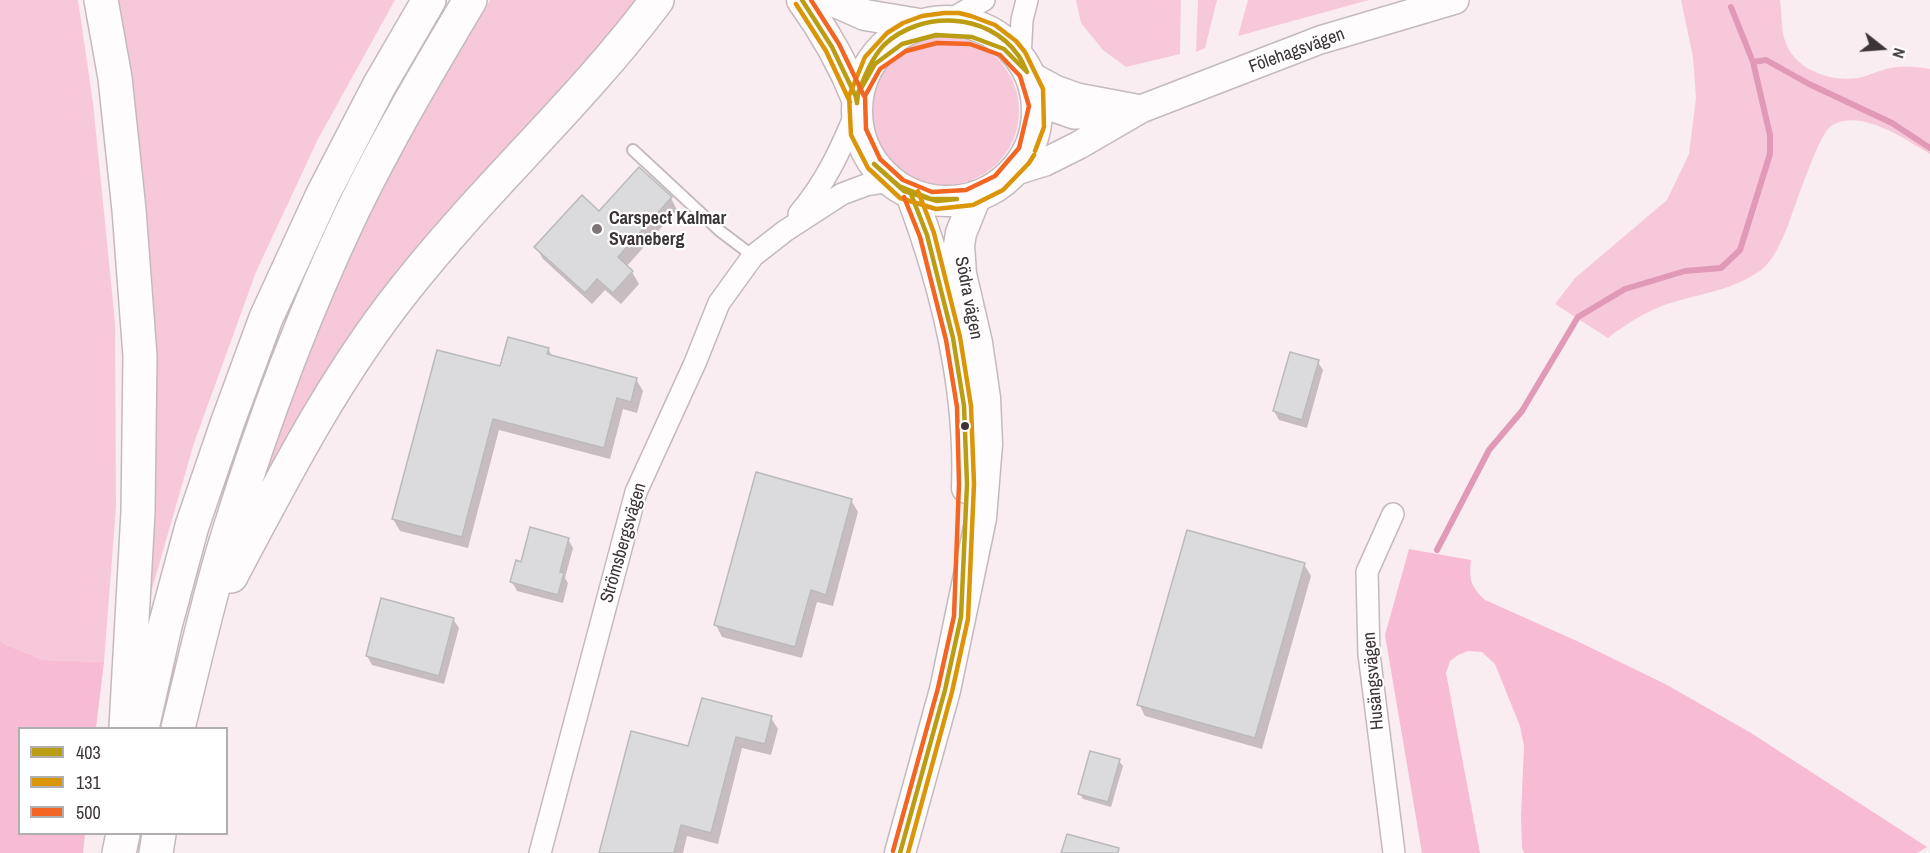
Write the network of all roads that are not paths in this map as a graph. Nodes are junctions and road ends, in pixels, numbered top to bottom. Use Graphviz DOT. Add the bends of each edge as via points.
graph roads {
  1 [pos="101,0"];
  2 [pos="429,0"];
  3 [pos="470,0"];
  4 [pos="657,0"];
  5 [pos="802,0"];
  6 [pos="831,0"];
  7 [pos="984,0"];
  8 [pos="1027,0"];
  9 [pos="1455,0"];
  10 [pos="951,20"];
  11 [pos="919,24"];
  12 [pos="1029,78"];
  13 [pos="857,106"];
  14 [pos="1141,109"];
  15 [pos="633,150"];
  16 [pos="1013,172"];
  17 [pos="900,187"];
  18 [pos="976,196"];
  19 [pos="785,231"];
  20 [pos="753,256"];
  21 [pos="1393,514"];
  22 [pos="961,617"];
  23 [pos="201,634"];
  24 [pos="126,727"];
  25 [pos="142,727"];
  26 [pos="178,727"];
  27 [pos="121,835"];
  28 [pos="159,835"];
  29 [pos="119,853"];
  30 [pos="156,853"];
  31 [pos="540,853"];
  32 [pos="900,853"];
  33 [pos="1394,853"];
  1 -- 24 [label="highway" via="115,78 140,356 138,512"];
  2 -- 25 [label="highway" via="323,194 266,318 192,526"];
  3 -- 23 [label="highway" via="409,103 353,210 300,332 256,447"];
  4 -- 23 [label="highway" via="602,68 403,290 357,355 281,480"];
  5 -- 13 [label="main road" via="845,68"];
  6 -- 11 [label="main road" via="865,15"];
  7 -- 10 [label="street"];
  8 -- 12 [label="street" via="1022,20"];
  9 -- 14 [label="street, Fölehagsvägen" via="1320,40"];
  10 -- 11 [label="main road"];
  10 -- 12 [label="main road" via="977,25 1001,38"];
  11 -- 13 [label="main road" via="899,34 874,57 863,77"];
  12 -- 14 [label="street, Fölehagsvägen" via="1074,115"];
  12 -- 16 [label="main road" via="1036,125 1033,138"];
  13 -- 17 [label="main road" via="859,133 866,151 876,167"];
  13 -- 19 [label="street, Strömsbergsvägen" via="828,176"];
  14 -- 16 [label="street, Fölehagsvägen" via="1045,162"];
  15 -- 20 [label="lane" via="720,231"];
  16 -- 18 [label="main road"];
  17 -- 18 [label="main road" via="932,200"];
  17 -- 19 [label="street, Strömsbergsvägen" via="866,185 842,194"];
  17 -- 22 [label="main road, Södra vägen" via="927,235 961,379 967,484"];
  18 -- 22 [label="main road, Södra vägen" via="961,233 959,258 979,354 987,444 981,518"];
  19 -- 20 [label="street, Strömsbergsvägen"];
  20 -- 31 [label="street, Strömsbergsvägen" via="719,303 636,492"];
  21 -- 33 [label="street, Husängsvägen" via="1367,572 1369,654"];
  22 -- 32 [label="main road, Södra vägen"];
  23 -- 26 [label="highway"];
  27 -- 29 [label="highway"];
  28 -- 30 [label="highway"];
}
